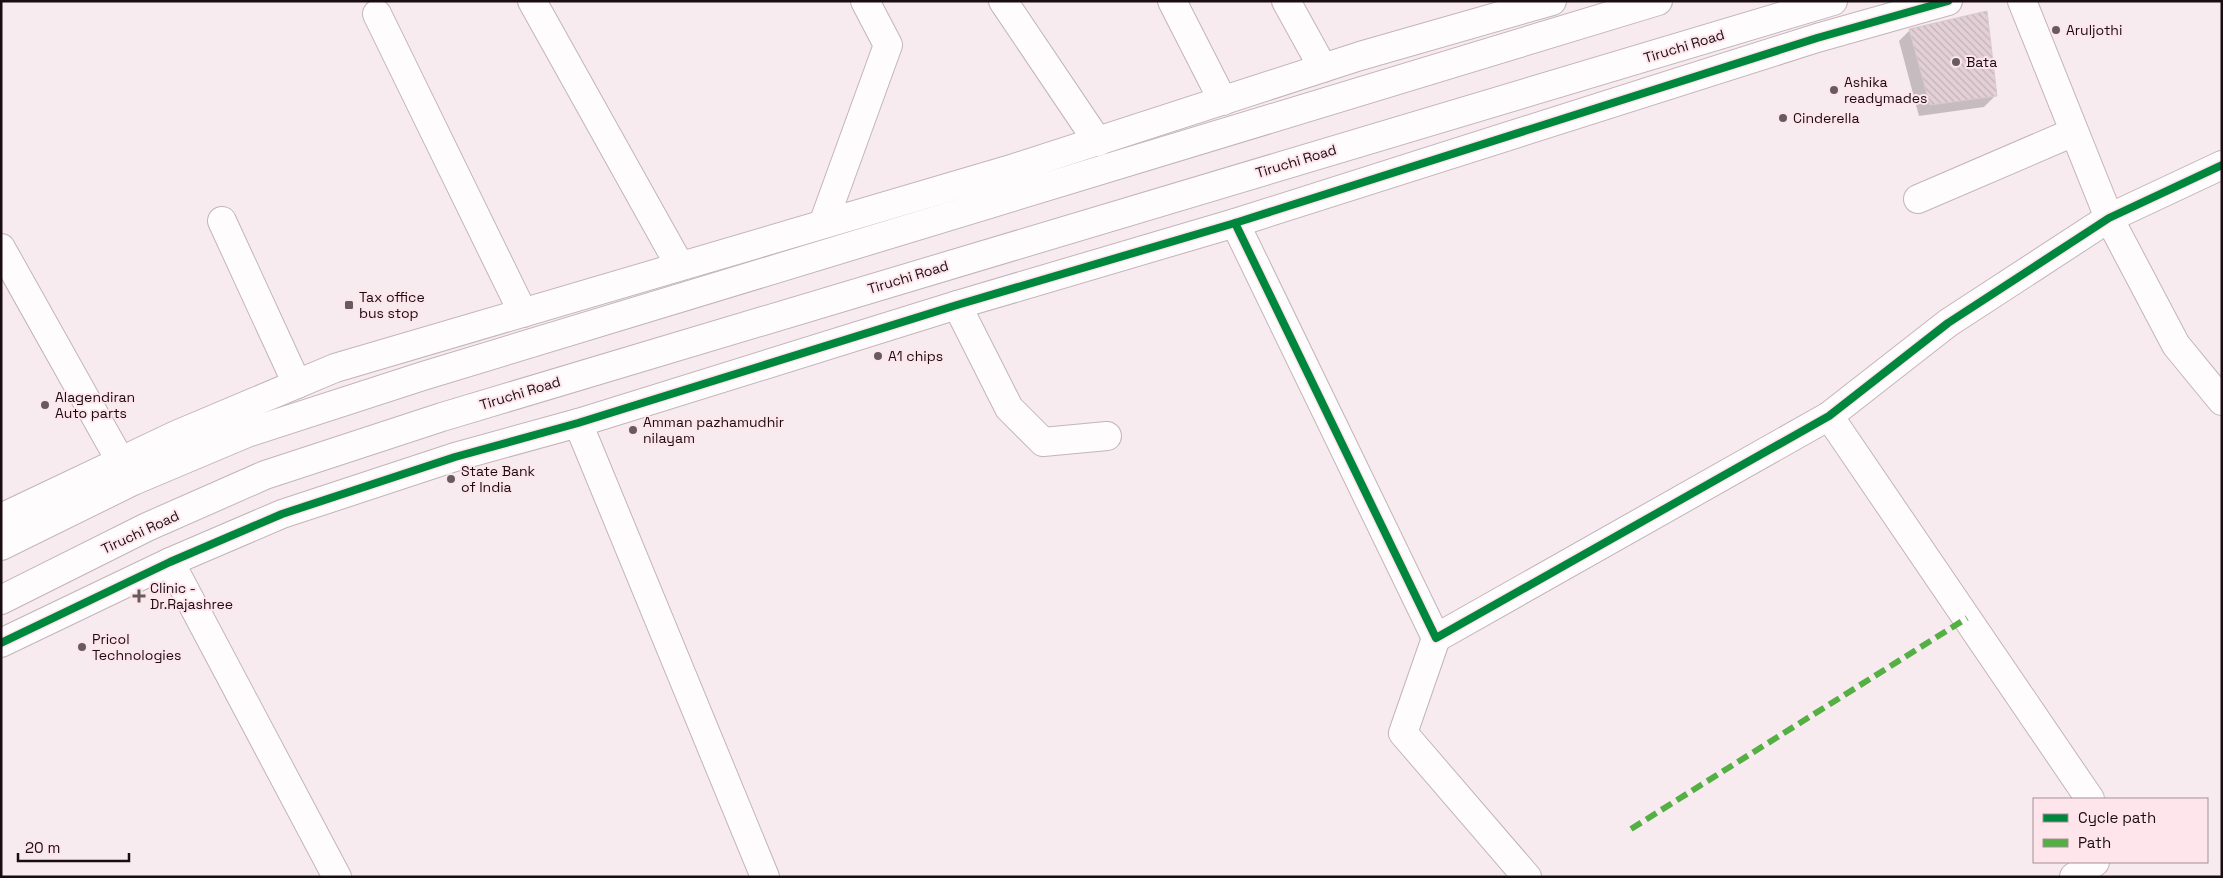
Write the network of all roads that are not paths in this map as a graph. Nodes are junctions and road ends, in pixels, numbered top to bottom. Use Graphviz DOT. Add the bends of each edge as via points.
graph roads {
  1 [pos="532,1"];
  2 [pos="865,1"];
  3 [pos="1003,1"];
  4 [pos="1172,1"];
  5 [pos="1286,1"];
  6 [pos="1552,1"];
  7 [pos="1658,1"];
  8 [pos="1833,1"];
  9 [pos="1948,1"];
  10 [pos="2022,1"];
  11 [pos="377,14"];
  12 [pos="1323,68"];
  13 [pos="1222,101"];
  14 [pos="2074,132"];
  15 [pos="1098,142"];
  16 [pos="2222,164"];
  17 [pos="1918,199"];
  18 [pos="2108,218"];
  19 [pos="222,221"];
  20 [pos="1235,223"];
  21 [pos="823,224"];
  22 [pos="1,248"];
  23 [pos="680,266"];
  24 [pos="957,305"];
  25 [pos="522,313"];
  26 [pos="297,384"];
  27 [pos="2222,401"];
  28 [pos="1829,416"];
  29 [pos="578,423"];
  30 [pos="1107,436"];
  31 [pos="121,462"];
  32 [pos="1,518"];
  33 [pos="1,546"];
  34 [pos="170,562"];
  35 [pos="1,600"];
  36 [pos="1436,638"];
  37 [pos="1,643"];
  38 [pos="2089,798"];
  39 [pos="2094,863"];
  40 [pos="337,877"];
  41 [pos="765,877"];
  42 [pos="1527,877"];
  43 [pos="2074,877"];
  1 -- 23 [label="main road"];
  2 -- 21 [label="main road" via="888,45"];
  3 -- 15 [label="main road"];
  4 -- 13 [label="main road"];
  5 -- 12 [label="main road"];
  6 -- 12 [label="main road"];
  7 -- 33 [label="main road" via="423,376 247,433 133,481"];
  8 -- 35 [label="main road, Tiruchi Road" via="442,416 265,475 147,527"];
  9 -- 20 [label="main road" via="1818,38"];
  10 -- 14 [label="main road"];
  11 -- 25 [label="main road"];
  12 -- 13 [label="main road"];
  13 -- 15 [label="main road"];
  14 -- 17 [label="main road"];
  14 -- 18 [label="main road"];
  15 -- 21 [label="main road"];
  16 -- 18 [label="main road"];
  18 -- 27 [label="main road" via="2176,345"];
  18 -- 28 [label="main road" via="1948,323"];
  19 -- 26 [label="main road"];
  20 -- 24 [label="main road"];
  20 -- 36 [label="main road"];
  21 -- 23 [label="main road"];
  22 -- 31 [label="main road"];
  23 -- 25 [label="main road"];
  24 -- 29 [label="main road"];
  24 -- 30 [label="main road" via="1009,408 1043,442"];
  25 -- 26 [label="main road" via="335,368"];
  26 -- 31 [label="main road"];
  28 -- 36 [label="main road"];
  28 -- 38 [label="main road"];
  29 -- 34 [label="main road" via="455,457 282,514"];
  29 -- 41 [label="main road"];
  31 -- 32 [label="main road"];
  34 -- 37 [label="main road"];
  34 -- 40 [label="main road"];
  36 -- 42 [label="main road" via="1404,733"];
  39 -- 43 [label="main road"];
}
